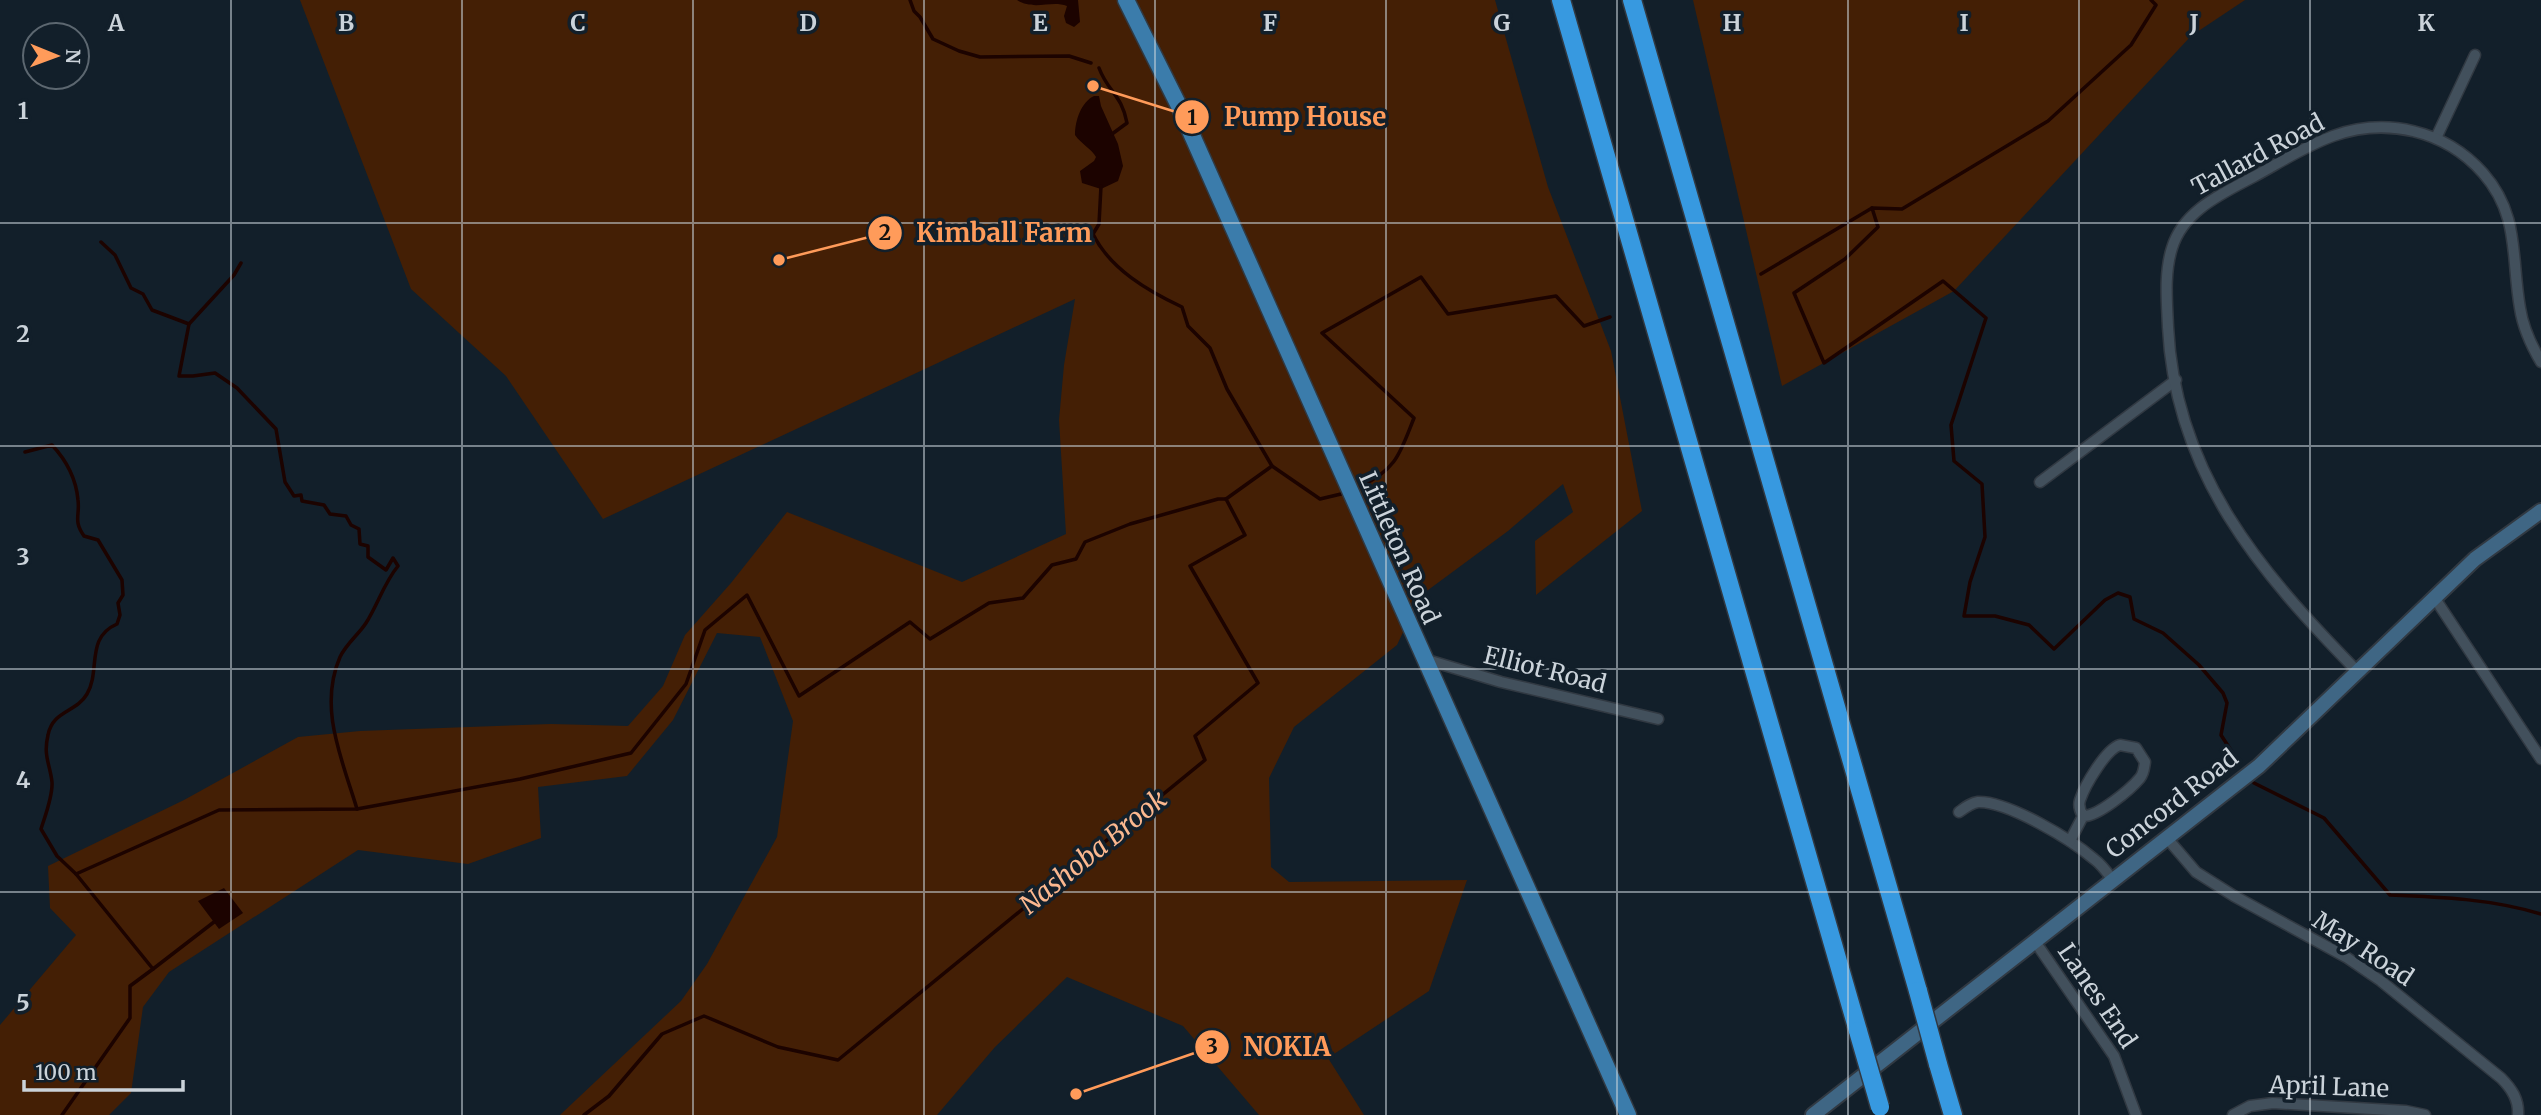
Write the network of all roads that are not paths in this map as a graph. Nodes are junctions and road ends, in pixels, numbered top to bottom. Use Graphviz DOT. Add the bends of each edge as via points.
graph roads {
  1 [pos="1126,0"];
  2 [pos="1562,0"];
  3 [pos="1632,0"];
  4 [pos="2475,55"];
  5 [pos="2436,138"];
  6 [pos="2541,362"];
  7 [pos="2176,380"];
  8 [pos="2040,482"];
  9 [pos="2541,511"];
  10 [pos="2434,597"];
  11 [pos="1423,659"];
  12 [pos="2357,671"];
  13 [pos="1658,719"];
  14 [pos="2541,759"];
  15 [pos="1959,812"];
  16 [pos="2083,816"];
  17 [pos="2166,837"];
  18 [pos="2070,841"];
  19 [pos="2112,879"];
  20 [pos="2034,940"];
  21 [pos="1881,1111"];
  22 [pos="1628,1115"];
  23 [pos="1813,1115"];
  24 [pos="1953,1115"];
  25 [pos="2136,1115"];
  26 [pos="2233,1115"];
  27 [pos="2425,1115"];
  28 [pos="2518,1115"];
  1 -- 11 [label="main road, Littleton Road" via="1179,106"];
  2 -- 21 [label="highway, bridge"];
  3 -- 24 [label="highway, bridge"];
  4 -- 5 [label="street"];
  5 -- 6 [label="street, Tallard Road" via="2474,163 2501,200 2514,243 2520,309"];
  5 -- 7 [label="street, Tallard Road" via="2393,127 2348,131 2315,143 2198,210 2176,236 2169,259 2168,337"];
  7 -- 8 [label="street"];
  7 -- 12 [label="street, Tallard Road" via="2196,454 2222,506 2283,593"];
  9 -- 10 [label="main road, Concord Road" via="2495,543"];
  10 -- 12 [label="main road, Concord Road"];
  10 -- 14 [label="street"];
  11 -- 13 [label="street, Elliot Road"];
  11 -- 22 [label="main road, Littleton Road"];
  12 -- 17 [label="main road, Concord Road" via="2259,766"];
  15 -- 18 [label="street" via="1976,803 1995,805"];
  16 -- 16 [label="street" via="2080,801 2107,754 2120,745 2136,748 2144,762 2140,778 2098,812"];
  16 -- 18 [label="street"];
  17 -- 19 [label="main road, Concord Road"];
  17 -- 28 [label="street, May Road" via="2196,872 2381,981 2501,1078 2513,1091"];
  18 -- 19 [label="street"];
  19 -- 20 [label="main road, Concord Road"];
  20 -- 23 [label="main road, Concord Road"];
  20 -- 25 [label="street, Lanes End" via="2106,1042"];
  26 -- 27 [label="street, April Lane" via="2250,1106 2273,1104"];
}
